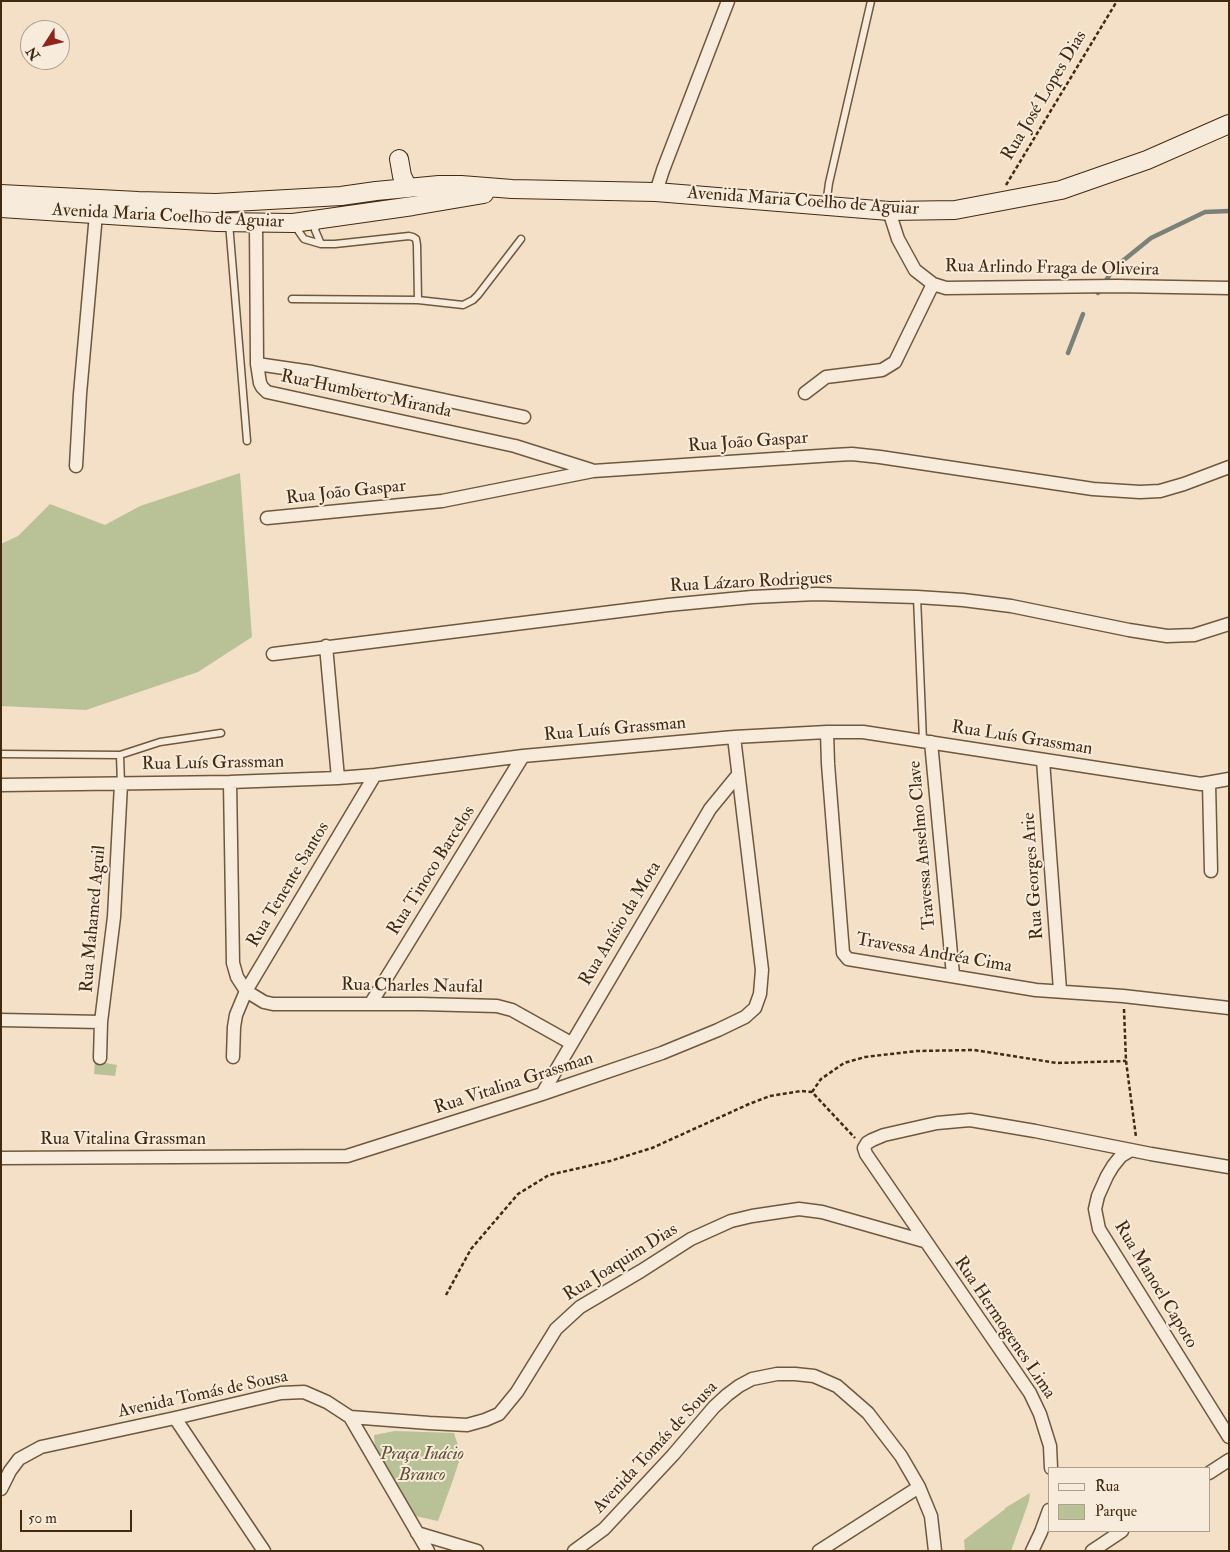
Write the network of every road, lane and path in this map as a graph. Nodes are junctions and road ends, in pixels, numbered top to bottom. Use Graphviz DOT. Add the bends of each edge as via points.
graph roads {
  1 [pos="728,1"];
  2 [pos="871,1"];
  3 [pos="1117,1"];
  4 [pos="1229,124"];
  5 [pos="399,159"];
  6 [pos="408,188"];
  7 [pos="512,189"];
  8 [pos="376,191"];
  9 [pos="656,192"];
  10 [pos="1,194"];
  11 [pos="995,203"];
  12 [pos="826,206"];
  13 [pos="1,208"];
  14 [pos="890,211"];
  15 [pos="96,214"];
  16 [pos="318,220"];
  17 [pos="229,223"];
  18 [pos="286,223"];
  19 [pos="256,224"];
  20 [pos="521,239"];
  21 [pos="321,244"];
  22 [pos="933,284"];
  23 [pos="1229,288"];
  24 [pos="292,299"];
  25 [pos="418,300"];
  26 [pos="257,364"];
  27 [pos="805,393"];
  28 [pos="524,417"];
  29 [pos="247,440"];
  30 [pos="76,466"];
  31 [pos="1229,467"];
  32 [pos="593,470"];
  33 [pos="267,518"];
  34 [pos="917,597"];
  35 [pos="1229,624"];
  36 [pos="326,646"];
  37 [pos="273,654"];
  38 [pos="827,732"];
  39 [pos="221,733"];
  40 [pos="734,737"];
  41 [pos="927,741"];
  42 [pos="1,754"];
  43 [pos="120,755"];
  44 [pos="524,756"];
  45 [pos="1043,760"];
  46 [pos="376,775"];
  47 [pos="737,776"];
  48 [pos="338,778"];
  49 [pos="1229,779"];
  50 [pos="230,782"];
  51 [pos="1209,783"];
  52 [pos="121,784"];
  53 [pos="1,785"];
  54 [pos="1211,871"];
  55 [pos="952,975"];
  56 [pos="1060,990"];
  57 [pos="246,991"];
  58 [pos="1123,996"];
  59 [pos="371,1003"];
  60 [pos="1229,1008"];
  61 [pos="1,1020"];
  62 [pos="102,1022"];
  63 [pos="571,1043"];
  64 [pos="233,1057"];
  65 [pos="100,1058"];
  66 [pos="1126,1061"];
  67 [pos="812,1092"];
  68 [pos="542,1094"];
  69 [pos="864,1148"];
  70 [pos="1134,1151"];
  71 [pos="1,1158"];
  72 [pos="1229,1167"];
  73 [pos="924,1241"];
  74 [pos="446,1295"];
  75 [pos="350,1417"];
  76 [pos="175,1418"];
  77 [pos="1229,1437"];
  78 [pos="1229,1460"];
  79 [pos="1051,1467"];
  80 [pos="1210,1472"];
  81 [pos="920,1487"];
  82 [pos="1,1489"];
  83 [pos="1048,1513"];
  84 [pos="1120,1532"];
  85 [pos="417,1533"];
  86 [pos="264,1551"];
  87 [pos="428,1551"];
  88 [pos="477,1551"];
  89 [pos="574,1551"];
  90 [pos="819,1551"];
  91 [pos="935,1551"];
  92 [pos="1032,1551"];
  93 [pos="1092,1551"];
  1 -- 9 [label="street"];
  2 -- 12 [label="lane"];
  3 -- 11 [label="path, Rua José Lopes Dias"];
  4 -- 11 [label="main road, Avenida Maria Coelho de Aguiar" via="1146,160 1061,190"];
  5 -- 6 [label="main road"];
  6 -- 7 [label="main road, Avenida Maria Coelho de Aguiar" via="447,185"];
  6 -- 8 [label="main road, Avenida Maria Coelho de Aguiar"];
  7 -- 9 [label="main road, Avenida Maria Coelho de Aguiar"];
  7 -- 16 [label="main road, Avenida Maria Coelho de Aguiar"];
  8 -- 10 [label="main road, Avenida Maria Coelho de Aguiar" via="216,203"];
  8 -- 18 [label="main road"];
  9 -- 12 [label="main road, Avenida Maria Coelho de Aguiar"];
  11 -- 14 [label="main road, Avenida Maria Coelho de Aguiar" via="955,210"];
  12 -- 14 [label="main road, Avenida Maria Coelho de Aguiar"];
  13 -- 15 [label="main road, Avenida Maria Coelho de Aguiar"];
  14 -- 22 [label="street, Rua Arlindo Fraga de Oliveira" via="906,256 915,270"];
  15 -- 17 [label="main road, Avenida Maria Coelho de Aguiar"];
  15 -- 30 [label="street"];
  16 -- 18 [label="main road, Avenida Maria Coelho de Aguiar"];
  16 -- 21 [label="lane" via="315,230"];
  17 -- 19 [label="main road, Avenida Maria Coelho de Aguiar"];
  17 -- 29 [label="lane"];
  18 -- 19 [label="main road, Avenida Maria Coelho de Aguiar"];
  18 -- 21 [label="lane" via="304,239"];
  19 -- 26 [label="street, Rua Humberto Miranda"];
  20 -- 25 [label="lane" via="473,300 463,304"];
  21 -- 25 [label="lane" via="413,237 417,245"];
  22 -- 23 [label="street, Rua Arlindo Fraga de Oliveira" via="946,288"];
  22 -- 27 [label="street" via="895,362 882,370 826,377"];
  24 -- 25 [label="lane"];
  26 -- 28 [label="street" via="312,372"];
  26 -- 32 [label="street, Rua Humberto Miranda" via="260,383 267,392 514,446"];
  31 -- 32 [label="street, Rua João Gaspar" via="1160,491 1140,492 1093,489 852,454"];
  32 -- 33 [label="street, Rua João Gaspar" via="442,501"];
  34 -- 35 [label="street, Rua Lázaro Rodrigues" via="1011,606 1167,636 1194,635"];
  34 -- 36 [label="street, Rua Lázaro Rodrigues" via="816,594 752,597"];
  34 -- 41 [label="lane"];
  36 -- 37 [label="street, Rua Lázaro Rodrigues"];
  36 -- 48 [label="street"];
  38 -- 40 [label="street, Rua Luís Grassman"];
  38 -- 41 [label="street, Rua Luís Grassman" via="863,732"];
  38 -- 55 [label="street, Travessa Andréa Cima" via="843,953 848,959 858,962"];
  39 -- 43 [label="lane" via="160,742"];
  40 -- 44 [label="street, Rua Luís Grassman"];
  40 -- 47 [label="street, Rua Vitalina Grassman"];
  41 -- 45 [label="street, Rua Luís Grassman"];
  41 -- 55 [label="street, Travessa Anselmo Clave"];
  42 -- 43 [label="lane"];
  43 -- 52 [label="lane"];
  44 -- 46 [label="street, Rua Luís Grassman"];
  44 -- 59 [label="street, Rua Tinoco Barcelos"];
  45 -- 51 [label="street, Rua Luís Grassman"];
  45 -- 56 [label="street, Rua Georges Arie"];
  46 -- 48 [label="street, Rua Luís Grassman"];
  46 -- 57 [label="street, Rua Tenente Santos"];
  47 -- 63 [label="street, Rua Anísio da Mota" via="710,809"];
  47 -- 68 [label="street, Rua Vitalina Grassman" via="762,970 760,994 754,1008 745,1017 672,1049"];
  48 -- 50 [label="street, Rua Luís Grassman"];
  49 -- 51 [label="street, Rua Luís Grassman"];
  50 -- 52 [label="street, Rua Luís Grassman"];
  50 -- 57 [label="street" via="233,964"];
  51 -- 54 [label="street"];
  52 -- 53 [label="street, Rua Luís Grassman"];
  52 -- 62 [label="street, Rua Mahamed Aguil" via="114,917"];
  55 -- 56 [label="street, Travessa Andréa Cima" via="1036,990"];
  56 -- 58 [label="street, Travessa Andréa Cima"];
  57 -- 59 [label="street, Rua Charles Naufal" via="273,1004"];
  57 -- 64 [label="street, Rua Tenente Santos" via="236,1015"];
  58 -- 60 [label="street, Travessa Andréa Cima"];
  58 -- 66 [label="path"];
  59 -- 63 [label="street, Rua Charles Naufal" via="502,1007"];
  61 -- 62 [label="street"];
  62 -- 65 [label="street, Rua Mahamed Aguil"];
  63 -- 68 [label="street, Rua Anísio da Mota"];
  66 -- 67 [label="path" via="1057,1063 974,1050 917,1051 865,1057 844,1063 821,1079"];
  66 -- 70 [label="path"];
  67 -- 69 [label="path"];
  67 -- 74 [label="path" via="770,1096 652,1148 549,1175 518,1194 472,1249"];
  68 -- 71 [label="street, Rua Vitalina Grassman" via="347,1156"];
  69 -- 70 [label="street" via="867,1143 884,1135 937,1123 970,1120"];
  69 -- 73 [label="street, Rua Hermogenes Lima"];
  70 -- 72 [label="street"];
  70 -- 77 [label="street, Rua Manoel Capoto" via="1121,1156 1106,1176 1095,1209 1099,1229"];
  73 -- 75 [label="street, Rua Joaquim Dias" via="822,1212 799,1209 731,1221 691,1239 580,1307 556,1329 517,1392 499,1414 468,1425"];
  73 -- 79 [label="street, Rua Hermogenes Lima" via="1030,1393 1050,1446"];
  75 -- 76 [label="street, Avenida Tomás de Sousa" via="304,1392 281,1393"];
  75 -- 85 [label="street, Avenida Tomás de Sousa"];
  76 -- 82 [label="street, Avenida Tomás de Sousa" via="41,1447 20,1459"];
  76 -- 86 [label="street"];
  78 -- 80 [label="street"];
  81 -- 89 [label="street, Avenida Tomás de Sousa" via="902,1456 868,1413 837,1386 814,1376 777,1374 752,1379 727,1395 604,1530"];
  81 -- 90 [label="street"];
  81 -- 91 [label="street, Avenida Tomás de Sousa" via="930,1516"];
  83 -- 92 [label="street"];
  84 -- 93 [label="street"];
  85 -- 87 [label="street, Avenida Tomás de Sousa"];
  85 -- 88 [label="street"];
}
